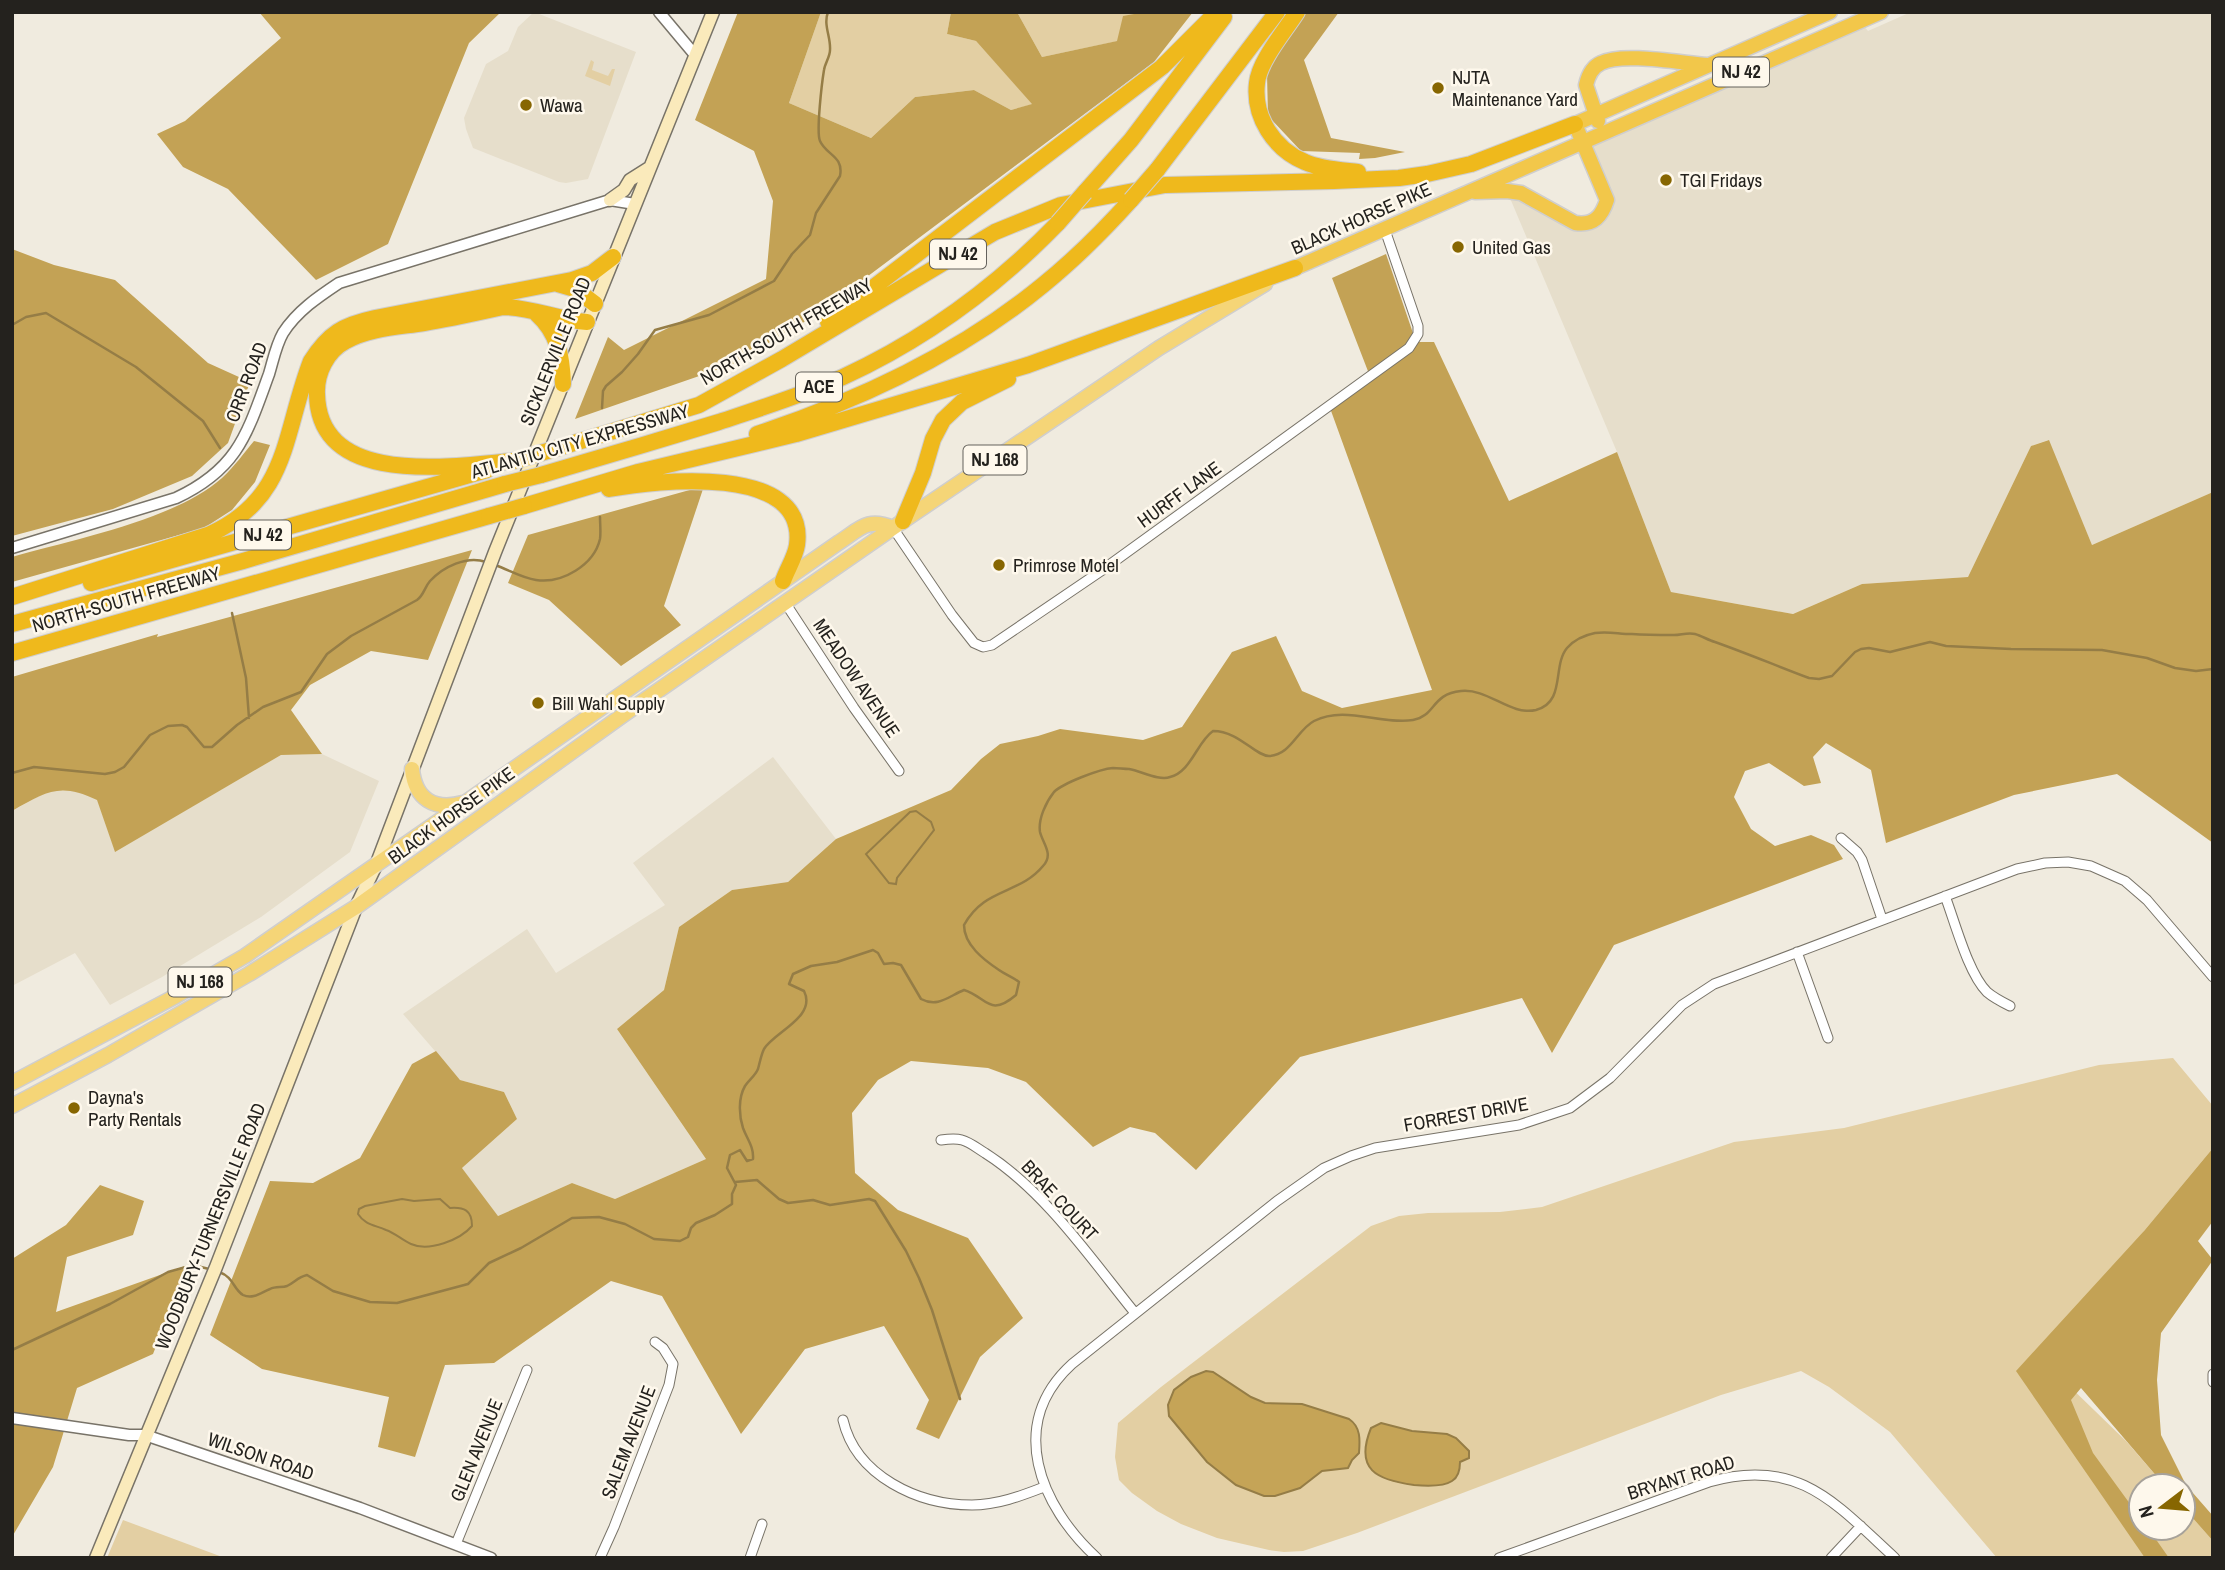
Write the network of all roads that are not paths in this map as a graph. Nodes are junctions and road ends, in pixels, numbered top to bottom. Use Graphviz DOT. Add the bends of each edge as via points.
graph roads {
  1 [pos="659,12"];
  2 [pos="713,12"];
  3 [pos="1217,12"];
  4 [pos="1227,12"];
  5 [pos="1278,12"];
  6 [pos="1297,12"];
  7 [pos="1830,12"];
  8 [pos="1881,12"];
  9 [pos="695,55"];
  10 [pos="1708,65"];
  11 [pos="1595,115"];
  12 [pos="1575,124"];
  13 [pos="1603,132"];
  14 [pos="1581,141"];
  15 [pos="649,168"];
  16 [pos="1399,178"];
  17 [pos="1467,193"];
  18 [pos="610,200"];
  19 [pos="635,204"];
  20 [pos="1385,230"];
  21 [pos="613,257"];
  22 [pos="1295,268"];
  23 [pos="556,284"];
  24 [pos="595,304"];
  25 [pos="536,312"];
  26 [pos="587,322"];
  27 [pos="1089,343"];
  28 [pos="782,359"];
  29 [pos="563,384"];
  30 [pos="513,461"];
  31 [pos="638,472"];
  32 [pos="524,506"];
  33 [pos="898,524"];
  34 [pos="12,548"];
  35 [pos="783,580"];
  36 [pos="12,597"];
  37 [pos="786,604"];
  38 [pos="12,606"];
  39 [pos="738,613"];
  40 [pos="12,624"];
  41 [pos="748,629"];
  42 [pos="12,653"];
  43 [pos="612,700"];
  44 [pos="623,715"];
  45 [pos="412,769"];
  46 [pos="899,771"];
  47 [pos="467,802"];
  48 [pos="1841,838"];
  49 [pos="377,863"];
  50 [pos="1945,896"];
  51 [pos="356,907"];
  52 [pos="1882,919"];
  53 [pos="1797,952"];
  54 [pos="2213,977"];
  55 [pos="2010,1006"];
  56 [pos="101,1036"];
  57 [pos="1828,1038"];
  58 [pos="108,1055"];
  59 [pos="12,1083"];
  60 [pos="12,1106"];
  61 [pos="941,1140"];
  62 [pos="1135,1314"];
  63 [pos="655,1342"];
  64 [pos="527,1370"];
  65 [pos="2213,1374"];
  66 [pos="2213,1382"];
  67 [pos="12,1418"];
  68 [pos="843,1420"];
  69 [pos="145,1435"];
  70 [pos="1044,1487"];
  71 [pos="762,1524"];
  72 [pos="1861,1526"];
  73 [pos="456,1544"];
  74 [pos="1517,1555"];
  75 [pos="96,1558"];
  76 [pos="491,1558"];
  77 [pos="600,1558"];
  78 [pos="750,1558"];
  79 [pos="1097,1558"];
  80 [pos="1499,1558"];
  81 [pos="1831,1558"];
  82 [pos="1895,1558"];
  1 -- 9 [label="street"];
  2 -- 9 [label="main road, SICKLERVILLE ROAD"];
  3 -- 28 [label="highway" via="1162,67"];
  4 -- 40 [label="highway, ATLANTIC CITY EXPRESSWAY / ACE, bridge" via="1131,140 1034,248 915,339 843,377 775,404 541,475"];
  5 -- 31 [label="highway, ACE, bridge" via="1157,170 1106,227 1046,283 969,338 869,392"];
  6 -- 16 [label="highway" via="1256,82 1266,130 1304,162"];
  7 -- 10 [label="highway, NJ 42"];
  8 -- 13 [label="highway, BLACK HORSE PIKE / NJ 42"];
  9 -- 15 [label="main road, SICKLERVILLE ROAD"];
  10 -- 11 [label="highway, NJ 42"];
  10 -- 11 [label="highway" via="1620,58 1602,62 1586,86"];
  11 -- 12 [label="highway, NJ 42"];
  11 -- 13 [label="highway"];
  12 -- 14 [label="highway"];
  12 -- 16 [label="highway, NORTH-SOUTH FREEWAY / NJ 42" via="1471,164"];
  13 -- 14 [label="highway, BLACK HORSE PIKE / NJ 42"];
  14 -- 17 [label="highway, BLACK HORSE PIKE / NJ 42"];
  14 -- 17 [label="highway" via="1607,200 1602,215 1594,221 1575,223 1521,193"];
  15 -- 18 [label="main road"];
  15 -- 19 [label="main road, SICKLERVILLE ROAD"];
  16 -- 28 [label="highway, NORTH-SOUTH FREEWAY / NJ 42" via="1165,185 1060,205 995,232"];
  17 -- 20 [label="highway, BLACK HORSE PIKE / NJ 42"];
  18 -- 19 [label="street, ORR ROAD"];
  18 -- 34 [label="street, ORR ROAD" via="339,283 309,303 283,334 244,437 227,464 208,480 176,498"];
  19 -- 21 [label="main road, SICKLERVILLE ROAD"];
  20 -- 22 [label="highway, BLACK HORSE PIKE / NJ 42"];
  20 -- 33 [label="street, HURFF LANE" via="1418,326 1409,348 992,645 975,643 952,615"];
  21 -- 23 [label="highway" via="582,278"];
  21 -- 24 [label="main road, SICKLERVILLE ROAD"];
  22 -- 27 [label="highway, NORTH-SOUTH FREEWAY / NJ 42"];
  22 -- 33 [label="main road, BLACK HORSE PIKE / NJ 168" via="1159,348"];
  23 -- 24 [label="highway" via="575,289"];
  23 -- 36 [label="highway" via="375,318 335,332 311,361 277,470 250,509 208,535"];
  24 -- 26 [label="main road, SICKLERVILLE ROAD"];
  25 -- 26 [label="highway"];
  25 -- 29 [label="highway" via="559,344"];
  25 -- 30 [label="highway" via="503,307 362,334 338,345 321,367 316,384 322,423 334,439 369,460 410,467"];
  26 -- 29 [label="main road, SICKLERVILLE ROAD"];
  27 -- 31 [label="highway, NORTH-SOUTH FREEWAY / NJ 42" via="808,430"];
  27 -- 33 [label="highway" via="962,402 943,420"];
  28 -- 30 [label="highway, NORTH-SOUTH FREEWAY / NJ 42, bridge" via="699,405"];
  29 -- 45 [label="main road, SICKLERVILLE ROAD"];
  30 -- 38 [label="highway, NORTH-SOUTH FREEWAY / NJ 42"];
  31 -- 32 [label="highway, NORTH-SOUTH FREEWAY / NJ 42"];
  32 -- 35 [label="highway" via="649,484 722,481 757,489 779,500 797,531 794,556"];
  32 -- 42 [label="highway, NORTH-SOUTH FREEWAY / NJ 42, bridge"];
  33 -- 35 [label="main road, BLACK HORSE PIKE / NJ 168" via="869,523"];
  33 -- 37 [label="main road, BLACK HORSE PIKE / NJ 168"];
  35 -- 39 [label="main road, BLACK HORSE PIKE / NJ 168"];
  37 -- 41 [label="main road, BLACK HORSE PIKE / NJ 168"];
  37 -- 46 [label="street, MEADOW AVENUE"];
  39 -- 41 [label="main road"];
  39 -- 43 [label="main road, BLACK HORSE PIKE / NJ 168"];
  41 -- 44 [label="main road, BLACK HORSE PIKE / NJ 168"];
  43 -- 44 [label="main road"];
  43 -- 47 [label="main road, BLACK HORSE PIKE / NJ 168"];
  44 -- 51 [label="main road, BLACK HORSE PIKE / NJ 168"];
  45 -- 47 [label="main road" via="426,800 437,806"];
  45 -- 49 [label="main road, SICKLERVILLE ROAD"];
  47 -- 49 [label="main road, BLACK HORSE PIKE / NJ 168"];
  48 -- 52 [label="street" via="1861,860"];
  49 -- 51 [label="main road, WOODBURY-TURNERSVILLE ROAD"];
  49 -- 56 [label="main road, BLACK HORSE PIKE / NJ 168" via="245,956"];
  50 -- 52 [label="street, FORREST DRIVE"];
  50 -- 54 [label="street, FORREST DRIVE" via="2028,866 2056,862 2091,866 2125,881 2141,894"];
  50 -- 55 [label="street" via="1980,984"];
  51 -- 58 [label="main road, BLACK HORSE PIKE / NJ 168"];
  51 -- 69 [label="main road, WOODBURY-TURNERSVILLE ROAD" via="214,1272"];
  52 -- 53 [label="street, FORREST DRIVE"];
  53 -- 57 [label="street"];
  53 -- 62 [label="street, FORREST DRIVE" via="1714,984 1693,997 1610,1078 1570,1108 1520,1125 1375,1148 1324,1168"];
  56 -- 58 [label="street"];
  56 -- 59 [label="main road, BLACK HORSE PIKE / NJ 168"];
  58 -- 60 [label="main road, BLACK HORSE PIKE / NJ 168"];
  61 -- 62 [label="street, BRAE COURT" via="966,1142 1016,1177 1061,1222"];
  62 -- 70 [label="street, FORREST DRIVE" via="1072,1364 1050,1390 1040,1412 1035,1446"];
  63 -- 77 [label="street, SALEM AVENUE" via="673,1364 669,1385"];
  64 -- 73 [label="street, GLEN AVENUE"];
  65 -- 66 [label="street"];
  67 -- 69 [label="street, WILSON ROAD"];
  68 -- 70 [label="street" via="850,1443 869,1467 933,1501 971,1505"];
  69 -- 73 [label="street, WILSON ROAD"];
  69 -- 75 [label="main road, WOODBURY-TURNERSVILLE ROAD"];
  70 -- 79 [label="street, FORREST DRIVE" via="1063,1521"];
  71 -- 78 [label="street"];
  72 -- 74 [label="street, BRYANT ROAD" via="1834,1502 1806,1486 1769,1475 1739,1475 1709,1482"];
  72 -- 81 [label="street"];
  72 -- 82 [label="street, BRYANT ROAD"];
  73 -- 76 [label="street, WILSON ROAD"];
  74 -- 80 [label="street, BRYANT ROAD"];
}
